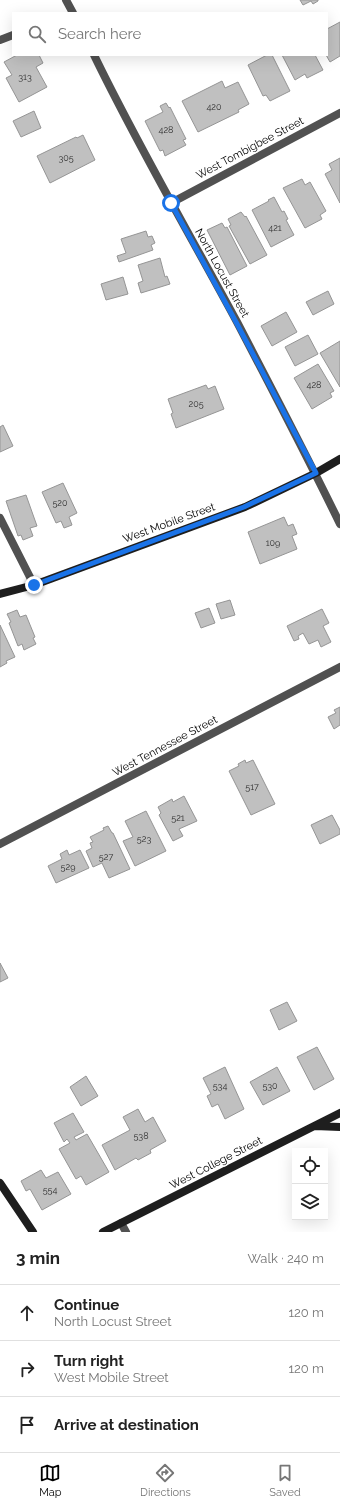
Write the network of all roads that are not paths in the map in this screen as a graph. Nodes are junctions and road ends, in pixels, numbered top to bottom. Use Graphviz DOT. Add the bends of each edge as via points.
graph roads {
  1 [pos="66,0"];
  2 [pos="72,12"];
  3 [pos="12,35"];
  4 [pos="0,40"];
  5 [pos="95,56"];
  6 [pos="340,113"];
  7 [pos="171,203"];
  8 [pos="340,459"];
  9 [pos="316,473"];
  10 [pos="0,518"];
  11 [pos="340,524"];
  12 [pos="34,585"];
  13 [pos="0,594"];
  14 [pos="340,667"];
  15 [pos="0,844"];
  16 [pos="340,1113"];
  17 [pos="314,1126"];
  18 [pos="340,1127"];
  19 [pos="0,1184"];
  20 [pos="121,1223"];
  21 [pos="33,1232"];
  22 [pos="102,1232"];
  23 [pos="126,1232"];
  1 -- 2 [label="street"];
  3 -- 4 [label="street"];
  5 -- 7 [label="street, North Locust Street"];
  6 -- 7 [label="street, West Tombigbee Street"];
  7 -- 9 [label="street, North Locust Street"];
  8 -- 9 [label="street, West Mobile Street"];
  9 -- 11 [label="street, North Locust Street"];
  9 -- 12 [label="street, West Mobile Street" via="244,507"];
  10 -- 12 [label="street"];
  12 -- 13 [label="street, West Mobile Street"];
  14 -- 15 [label="street, West Tennessee Street"];
  16 -- 17 [label="street, West College Street"];
  17 -- 18 [label="street"];
  17 -- 20 [label="street, West College Street"];
  19 -- 21 [label="street"];
  20 -- 22 [label="street, West College Street"];
  20 -- 23 [label="street"];
}
